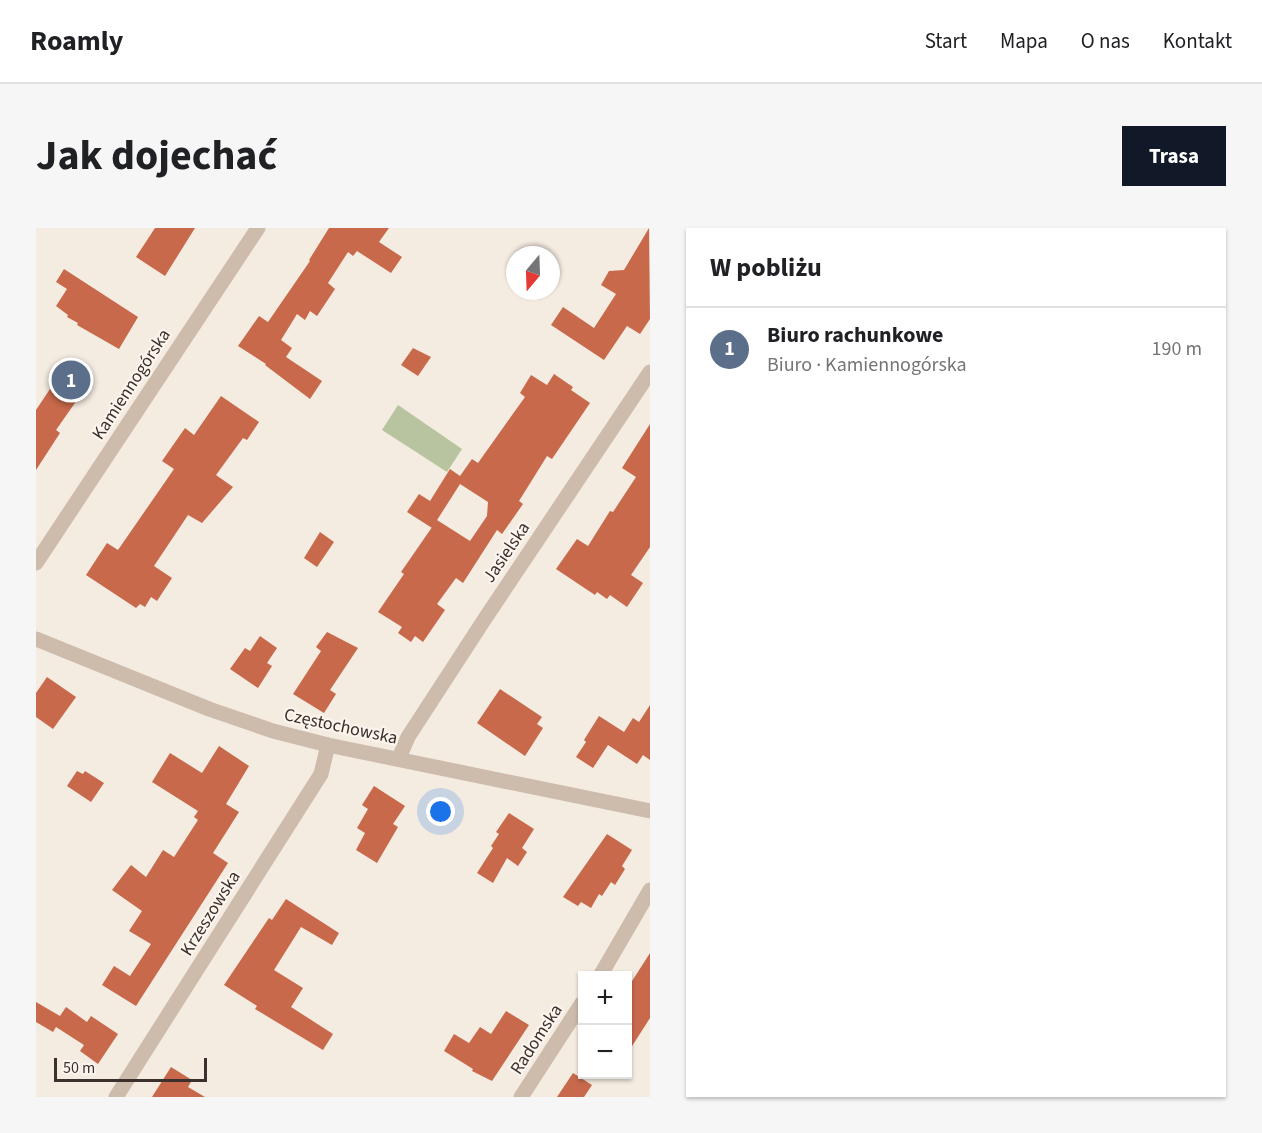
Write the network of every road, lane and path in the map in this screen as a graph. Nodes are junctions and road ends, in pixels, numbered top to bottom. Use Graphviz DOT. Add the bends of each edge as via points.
graph roads {
  1 [pos="258,228"];
  2 [pos="650,372"];
  3 [pos="36,563"];
  4 [pos="36,639"];
  5 [pos="328,745"];
  6 [pos="399,758"];
  7 [pos="650,811"];
  8 [pos="650,890"];
  9 [pos="602,971"];
  10 [pos="578,1009"];
  11 [pos="116,1097"];
  12 [pos="521,1097"];
  1 -- 3 [label="street, Kamiennogórska"];
  2 -- 6 [label="street, Jasielska" via="486,617 408,737"];
  4 -- 5 [label="street, Częstochowska" via="209,709"];
  5 -- 6 [label="street, Częstochowska"];
  5 -- 11 [label="street, Krzeszowska" via="321,774"];
  6 -- 7 [label="street, Częstochowska"];
  8 -- 9 [label="street"];
  10 -- 12 [label="street, Radomska"];
}
